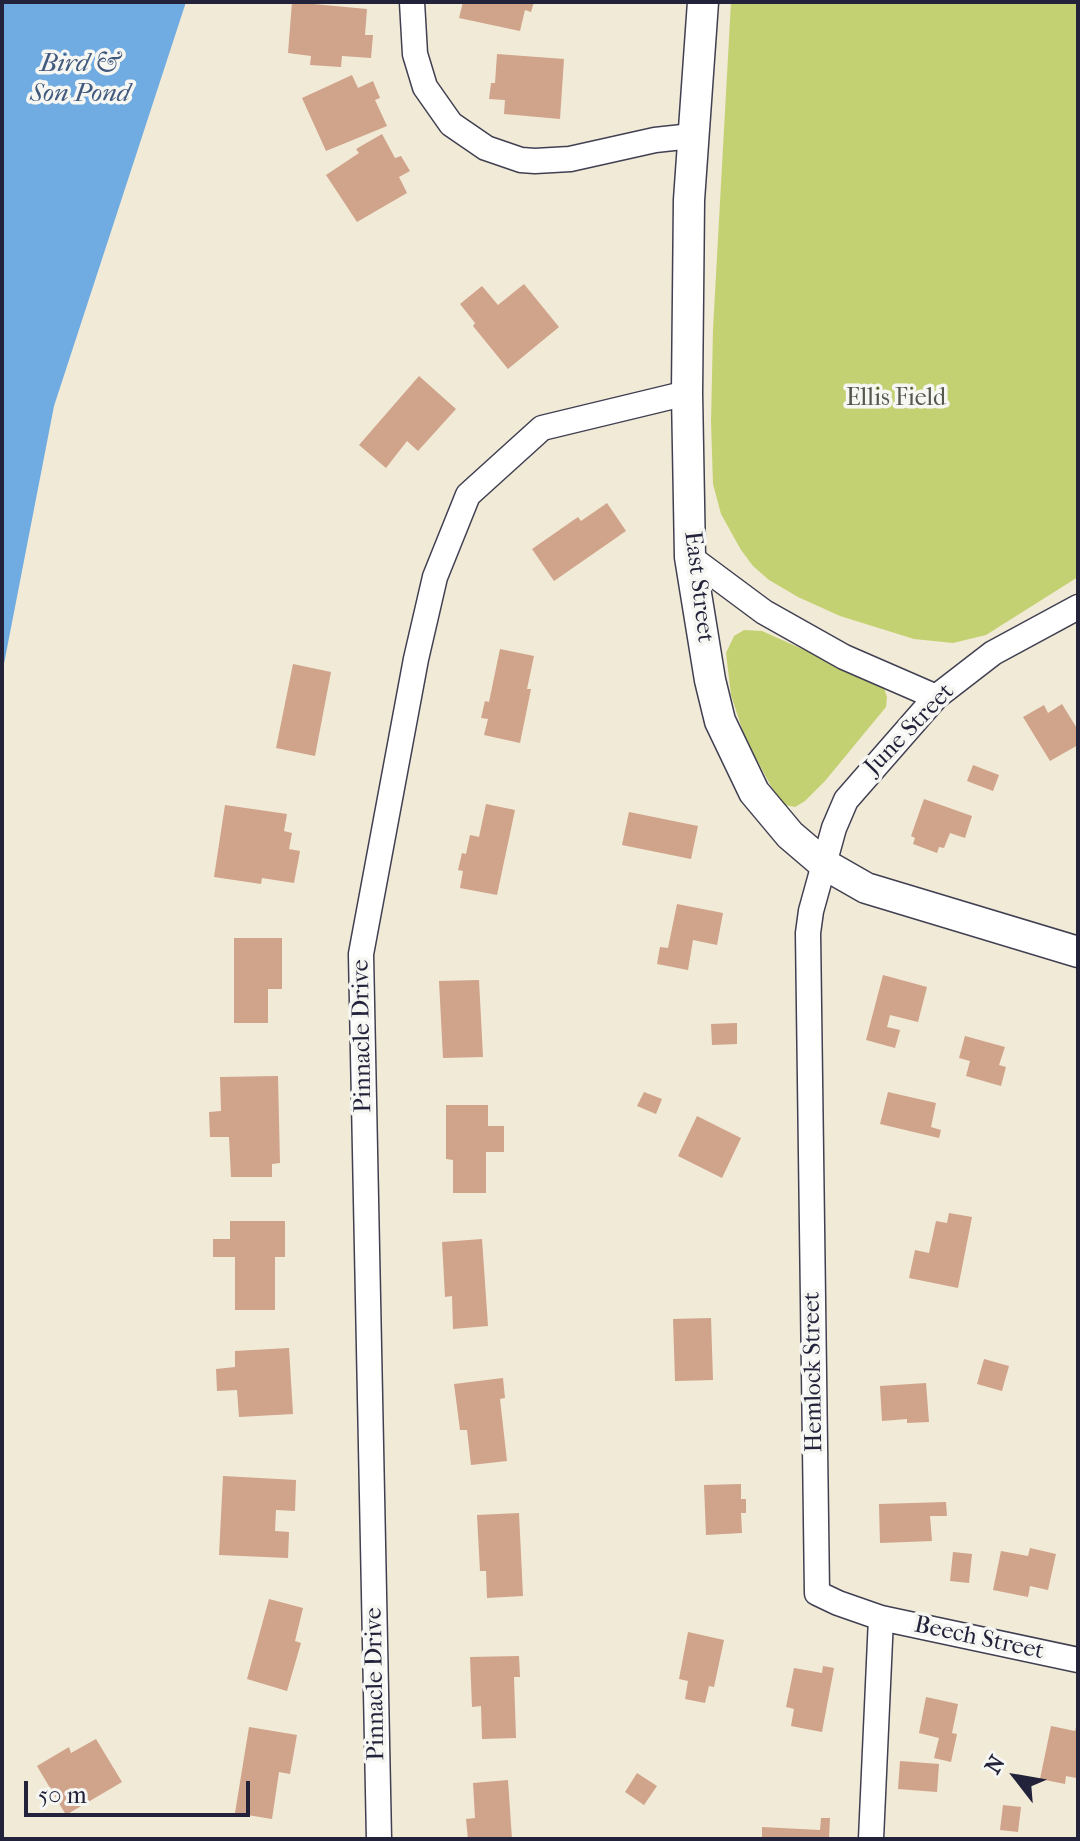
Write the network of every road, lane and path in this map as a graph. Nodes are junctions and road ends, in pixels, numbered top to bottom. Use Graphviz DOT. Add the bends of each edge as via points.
graph roads {
  1 [pos="412,2"];
  2 [pos="703,2"];
  3 [pos="692,136"];
  4 [pos="687,393"];
  5 [pos="690,557"];
  6 [pos="1078,607"];
  7 [pos="936,697"];
  8 [pos="824,864"];
  9 [pos="1078,952"];
  10 [pos="881,1618"];
  11 [pos="1078,1660"];
  12 [pos="379,1839"];
  13 [pos="871,1839"];
  1 -- 3 [label="street" via="415,54 425,87 451,124 486,148 521,160 570,159"];
  2 -- 3 [label="street, East Street"];
  3 -- 4 [label="street, East Street"];
  4 -- 5 [label="street, East Street"];
  4 -- 12 [label="street, Pinnacle Drive" via="542,428 468,495 435,577 416,659 361,954"];
  5 -- 7 [label="street" via="764,612 830,650"];
  5 -- 8 [label="street, East Street" via="720,721 754,792 790,835"];
  6 -- 7 [label="street, June Street" via="993,653"];
  7 -- 8 [label="street, June Street" via="846,800"];
  8 -- 9 [label="street, East Street" via="866,888"];
  8 -- 10 [label="street, Hemlock Street" via="808,933 817,1593"];
  10 -- 11 [label="street, Beech Street"];
  10 -- 13 [label="street"];
}
